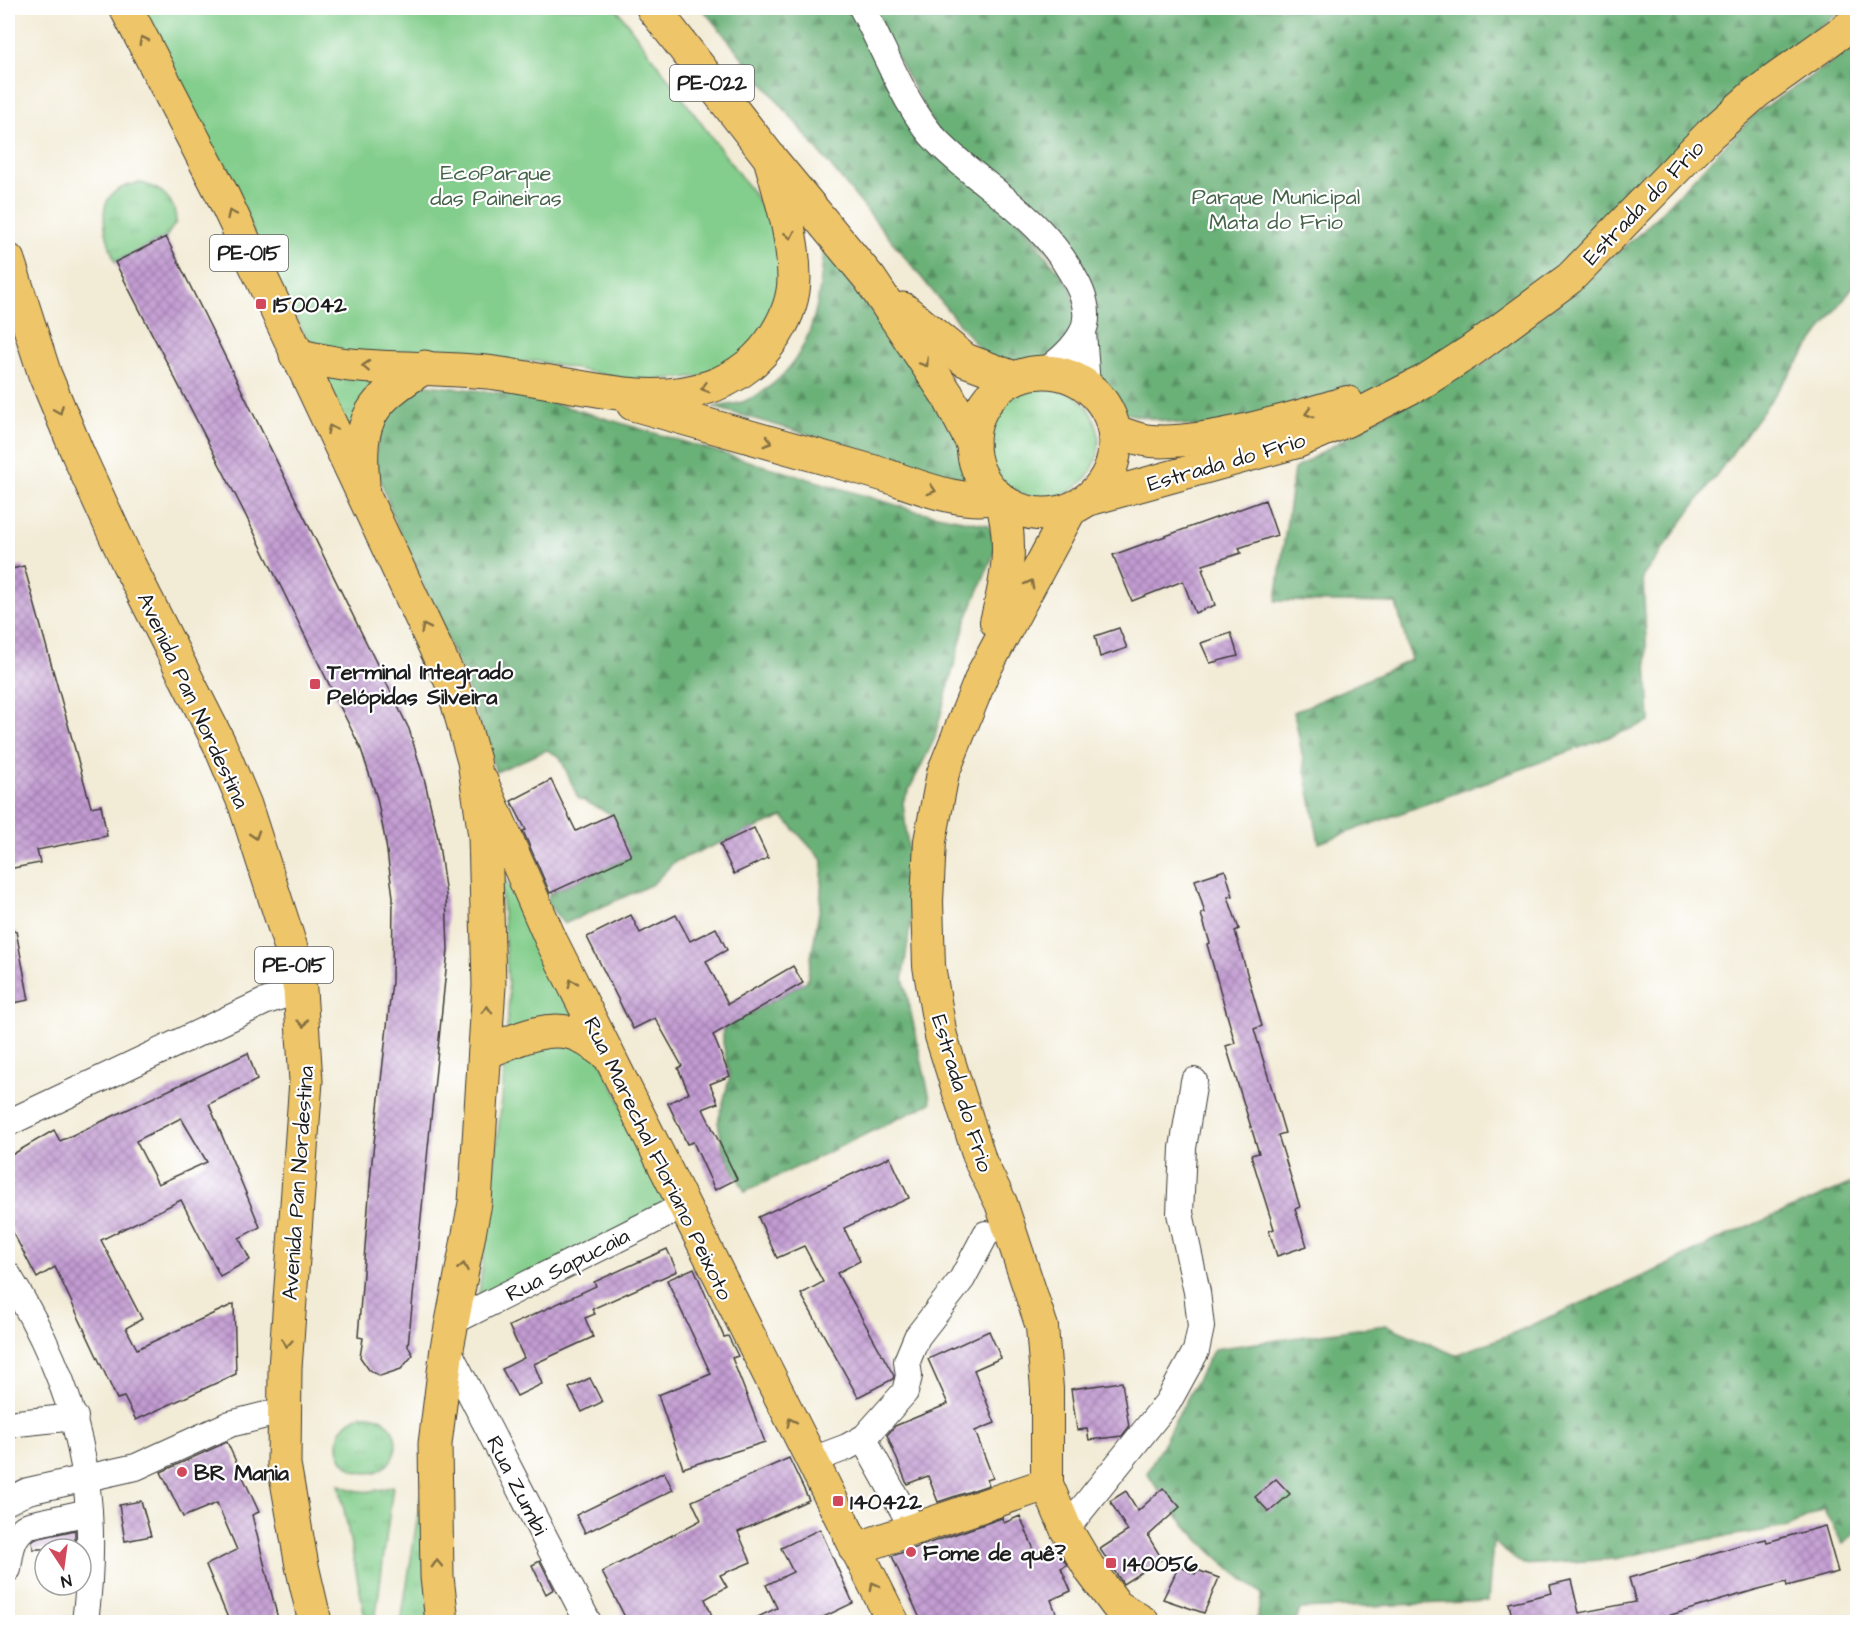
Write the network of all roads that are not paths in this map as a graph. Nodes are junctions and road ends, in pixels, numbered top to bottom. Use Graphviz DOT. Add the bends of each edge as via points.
graph roads {
  1 [pos="126,8"];
  2 [pos="653,8"];
  3 [pos="862,8"];
  4 [pos="1857,20"];
  5 [pos="770,158"];
  6 [pos="8,260"];
  7 [pos="870,279"];
  8 [pos="8,329"];
  9 [pos="1083,332"];
  10 [pos="39,355"];
  11 [pos="296,356"];
  12 [pos="425,367"];
  13 [pos="1029,375"];
  14 [pos="1426,380"];
  15 [pos="568,385"];
  16 [pos="1088,386"];
  17 [pos="1115,431"];
  18 [pos="973,444"];
  19 [pos="999,499"];
  20 [pos="364,501"];
  21 [pos="1079,504"];
  22 [pos="983,673"];
  23 [pos="474,761"];
  24 [pos="300,990"];
  25 [pos="485,1053"];
  26 [pos="607,1054"];
  27 [pos="1194,1081"];
  28 [pos="8,1123"];
  29 [pos="683,1206"];
  30 [pos="986,1234"];
  31 [pos="8,1275"];
  32 [pos="14,1299"];
  33 [pos="450,1335"];
  34 [pos="282,1411"];
  35 [pos="75,1417"];
  36 [pos="8,1424"];
  37 [pos="865,1437"];
  38 [pos="810,1461"];
  39 [pos="88,1480"];
  40 [pos="8,1501"];
  41 [pos="1057,1508"];
  42 [pos="89,1512"];
  43 [pos="914,1530"];
  44 [pos="855,1549"];
  45 [pos="8,1569"];
  46 [pos="85,1623"];
  47 [pos="315,1623"];
  48 [pos="442,1623"];
  49 [pos="588,1623"];
  50 [pos="894,1623"];
  51 [pos="1143,1623"];
  11 -- 1 [label="highway, PE-015, one-way" via="222,194"];
  2 -- 5 [label="highway, PE-022"];
  3 -- 9 [label="street" via="924,125 938,142 1033,222 1071,270 1083,296"];
  4 -- 14 [label="main road, Estrada do Frio" via="1725,120 1570,278"];
  5 -- 7 [label="highway"];
  5 -- 15 [label="highway, one-way" via="792,238 794,280 786,318 768,346 735,377 690,392 627,394"];
  6 -- 10 [label="highway, Avenida Pan Nordestina / PE-015"];
  7 -- 13 [label="highway" via="966,360"];
  7 -- 18 [label="highway, one-way" via="948,396"];
  8 -- 10 [label="highway"];
  9 -- 13 [label="street" via="1056,363"];
  9 -- 16 [label="street"];
  10 -- 24 [label="highway, Avenida Pan Nordestina / PE-015, one-way" via="123,552 246,805 291,948"];
  12 -- 11 [label="highway, one-way" via="351,365"];
  20 -- 11 [label="highway, PE-015, one-way"];
  12 -- 15 [label="highway"];
  12 -- 20 [label="highway" via="393,387 366,422 360,455"];
  13 -- 16 [label="highway" via="1062,374"];
  13 -- 18 [label="highway" via="987,400 976,421"];
  14 -- 17 [label="main road, Estrada do Frio, one-way" via="1301,416 1212,435 1152,441"];
  14 -- 21 [label="main road, Estrada do Frio" via="1346,422 1297,442"];
  15 -- 19 [label="highway, one-way" via="953,497 970,501"];
  16 -- 17 [label="highway" via="1108,410"];
  17 -- 21 [label="highway" via="1115,453 1108,475"];
  18 -- 19 [label="highway" via="980,474"];
  19 -- 21 [label="highway" via="1021,510 1044,514"];
  19 -- 22 [label="main road, Estrada do Frio" via="1008,523 1010,550"];
  23 -- 20 [label="highway, PE-015, one-way" via="452,683"];
  22 -- 21 [label="main road, Estrada do Frio, one-way"];
  22 -- 41 [label="main road, Estrada do Frio" via="943,773 930,840 929,966 941,1036 981,1163 1001,1203 1042,1327"];
  25 -- 23 [label="highway, PE-015, one-way" via="489,986 485,836"];
  26 -- 23 [label="main road, Rua Marechal Floriano Peixoto, one-way" via="550,940"];
  24 -- 28 [label="street" via="264,1002"];
  24 -- 34 [label="highway, Avenida Pan Nordestina / PE-015, one-way" via="306,1081"];
  25 -- 26 [label="highway" via="538,1033 560,1032 579,1036"];
  33 -- 25 [label="highway, PE-015, one-way" via="475,1203"];
  26 -- 29 [label="main road, Rua Marechal Floriano Peixoto"];
  27 -- 41 [label="street" via="1183,1148 1180,1213 1197,1292 1201,1327 1196,1351 1168,1402"];
  29 -- 33 [label="street, Rua Sapucaia"];
  38 -- 29 [label="main road, Rua Marechal Floriano Peixoto, one-way"];
  30 -- 37 [label="street" via="962,1279 917,1337 907,1360 905,1392"];
  31 -- 32 [label="street"];
  32 -- 35 [label="street" via="45,1343"];
  48 -- 33 [label="highway, PE-015, one-way" via="437,1577 435,1444"];
  33 -- 49 [label="street, Rua Zumbi"];
  34 -- 39 [label="street" via="230,1424 136,1467"];
  34 -- 47 [label="highway, Avenida Pan Nordestina / PE-015" via="284,1464"];
  35 -- 36 [label="street"];
  35 -- 39 [label="street"];
  37 -- 38 [label="street"];
  37 -- 43 [label="street"];
  38 -- 44 [label="main road, Rua Marechal Floriano Peixoto"];
  39 -- 40 [label="street" via="28,1491"];
  39 -- 42 [label="street"];
  41 -- 43 [label="main road"];
  41 -- 51 [label="main road" via="1090,1571 1117,1606"];
  42 -- 45 [label="street" via="21,1529"];
  42 -- 46 [label="street" via="90,1584"];
  43 -- 44 [label="main road"];
  50 -- 44 [label="main road, Rua Marechal Floriano Peixoto, one-way"];
}
